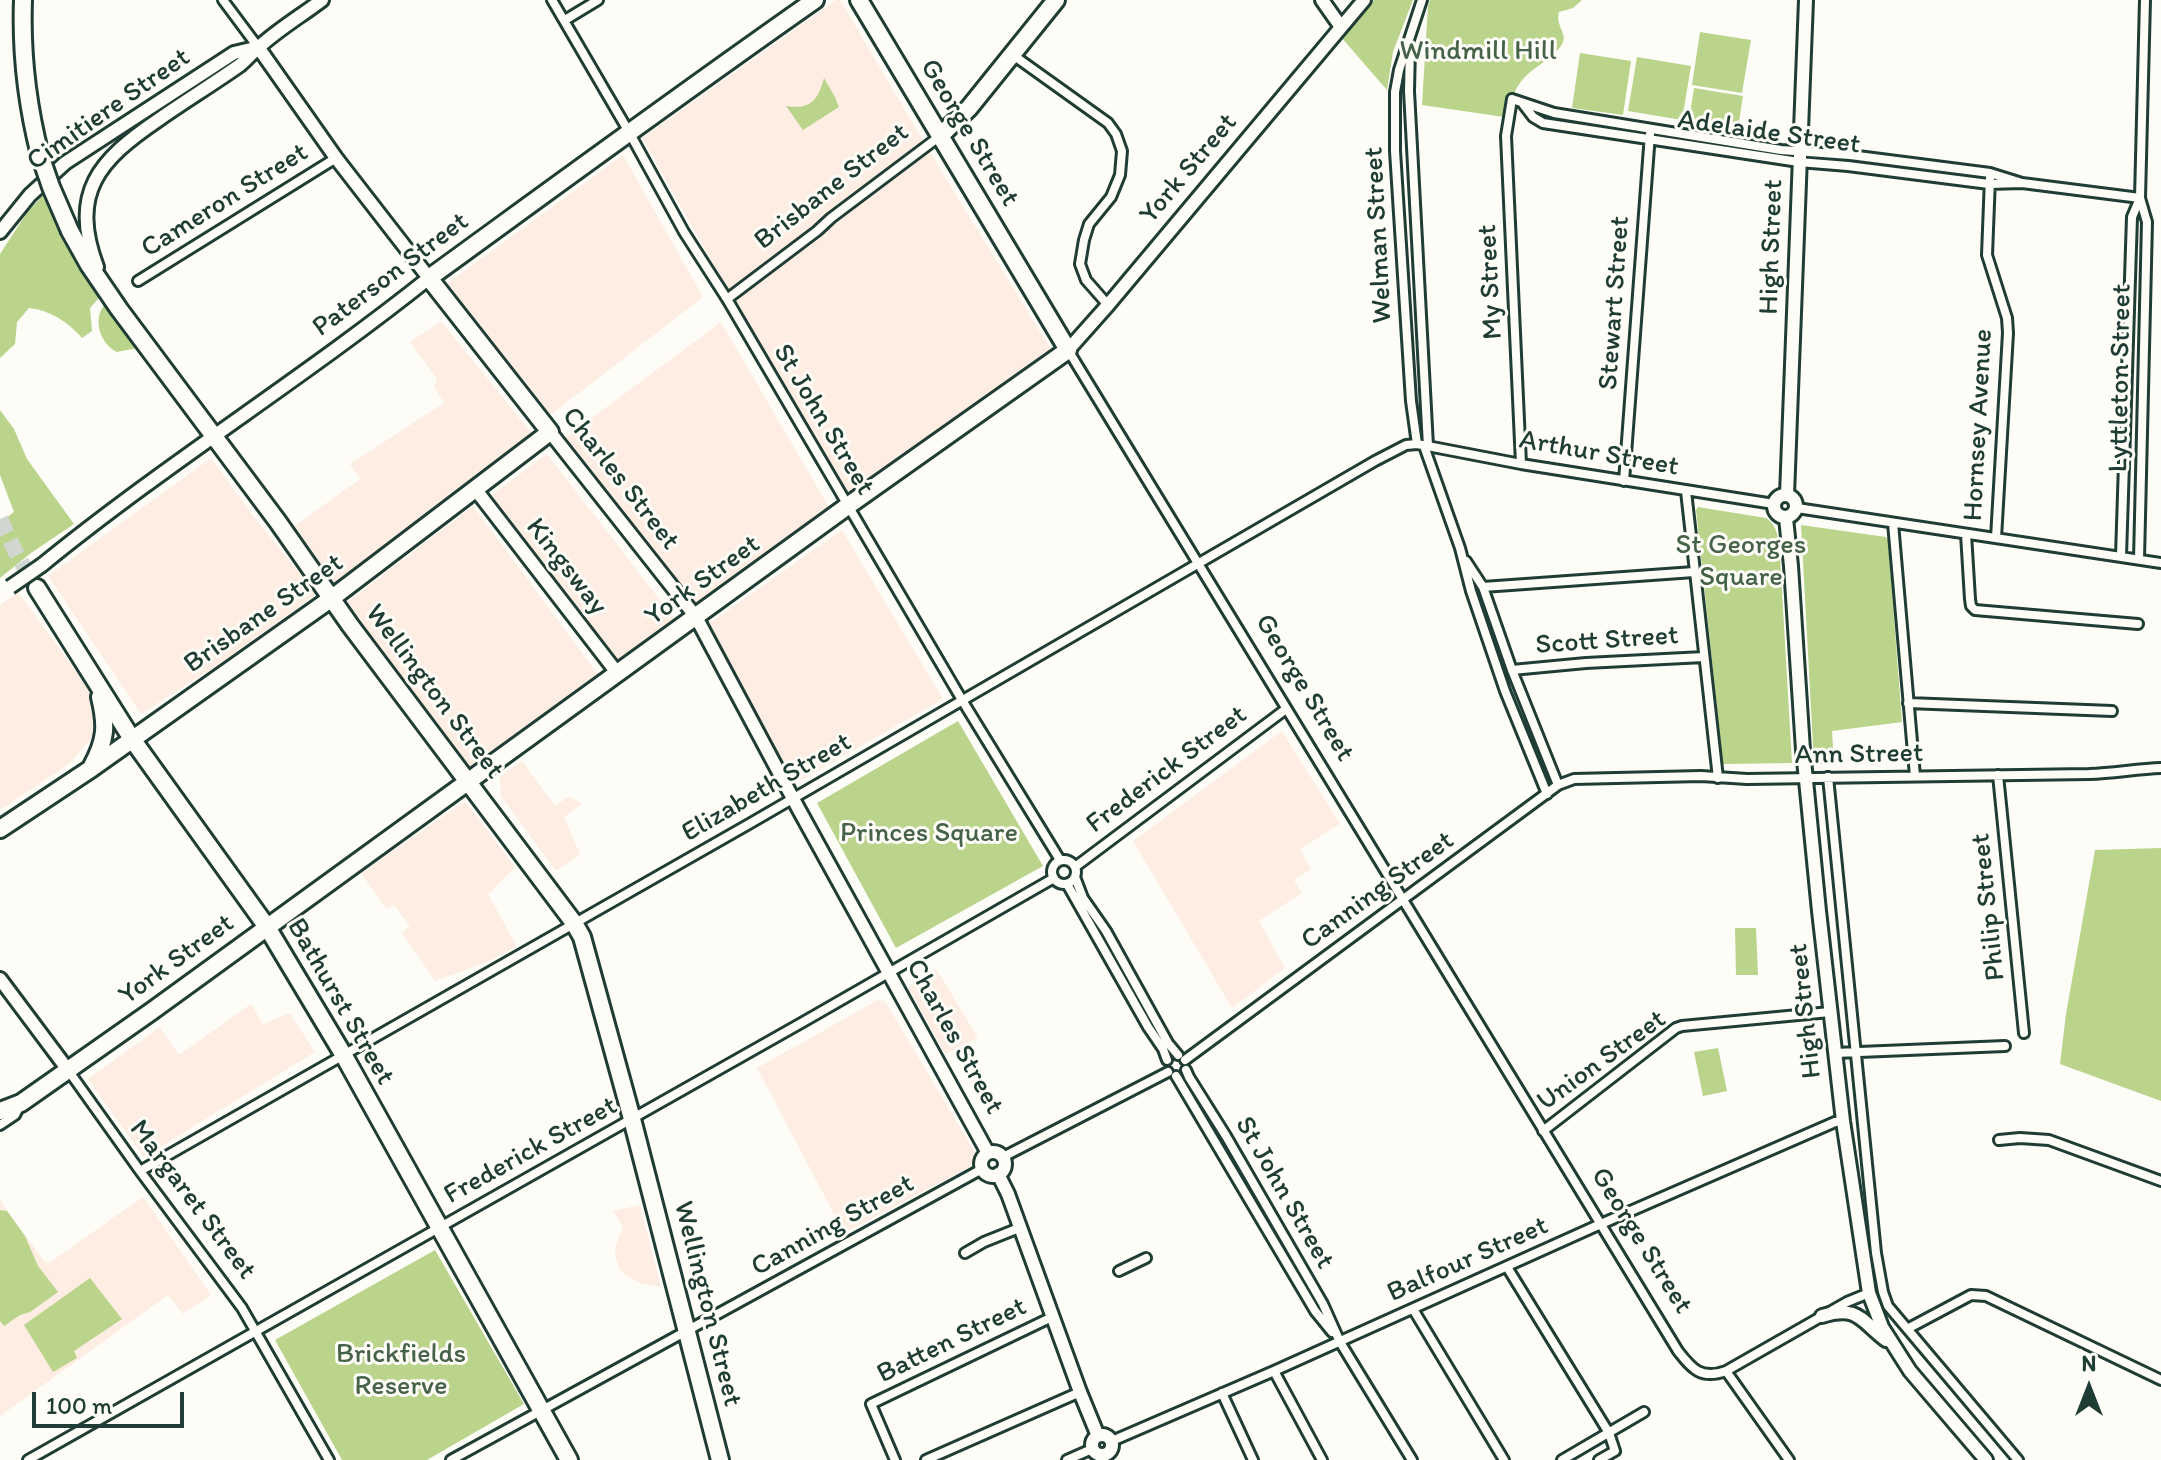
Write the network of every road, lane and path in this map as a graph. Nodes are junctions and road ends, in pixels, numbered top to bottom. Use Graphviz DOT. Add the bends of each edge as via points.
graph roads {
  1 [pos="23,0"];
  2 [pos="223,0"];
  3 [pos="322,0"];
  4 [pos="552,0"];
  5 [pos="598,0"];
  6 [pos="815,0"];
  7 [pos="859,0"];
  8 [pos="1056,0"];
  9 [pos="1322,0"];
  10 [pos="1364,0"];
  11 [pos="1422,0"];
  12 [pos="1806,0"];
  13 [pos="2145,0"];
  14 [pos="565,20"];
  15 [pos="1414,25"];
  16 [pos="1341,27"];
  17 [pos="258,47"];
  18 [pos="1013,55"];
  19 [pos="1516,100"];
  20 [pos="1554,113"];
  21 [pos="1571,116"];
  22 [pos="1600,120"];
  23 [pos="1553,125"];
  24 [pos="1569,127"];
  25 [pos="1650,129"];
  26 [pos="629,132"];
  27 [pos="1599,132"];
  28 [pos="940,136"];
  29 [pos="1649,139"];
  30 [pos="1732,147"];
  31 [pos="1850,155"];
  32 [pos="1799,156"];
  33 [pos="336,158"];
  34 [pos="1895,161"];
  35 [pos="1930,165"];
  36 [pos="1848,166"];
  37 [pos="1960,169"];
  38 [pos="1894,172"];
  39 [pos="1990,173"];
  40 [pos="1929,176"];
  41 [pos="1959,180"];
  42 [pos="2022,183"];
  43 [pos="1989,184"];
  44 [pos="2140,198"];
  45 [pos="0,232"];
  46 [pos="429,278"];
  47 [pos="138,281"];
  48 [pos="106,289"];
  49 [pos="727,299"];
  50 [pos="1108,305"];
  51 [pos="1068,350"];
  52 [pos="550,432"];
  53 [pos="213,437"];
  54 [pos="1423,445"];
  55 [pos="1521,464"];
  56 [pos="1624,481"];
  57 [pos="476,490"];
  58 [pos="1686,491"];
  59 [pos="1787,495"];
  60 [pos="1774,504"];
  61 [pos="849,505"];
  62 [pos="1797,508"];
  63 [pos="1786,518"];
  64 [pos="1893,523"];
  65 [pos="1966,534"];
  66 [pos="1996,538"];
  67 [pos="1460,548"];
  68 [pos="2121,556"];
  69 [pos="2139,559"];
  70 [pos="2161,563"];
  71 [pos="1198,564"];
  72 [pos="1694,572"];
  73 [pos="1483,587"];
  74 [pos="37,588"];
  75 [pos="5,591"];
  76 [pos="332,598"];
  77 [pos="696,617"];
  78 [pos="2138,624"];
  79 [pos="1704,657"];
  80 [pos="1512,670"];
  81 [pos="618,674"];
  82 [pos="97,683"];
  83 [pos="962,700"];
  84 [pos="1908,703"];
  85 [pos="1286,709"];
  86 [pos="2112,711"];
  87 [pos="132,739"];
  88 [pos="92,768"];
  89 [pos="2161,768"];
  90 [pos="1998,775"];
  91 [pos="1915,776"];
  92 [pos="1805,777"];
  93 [pos="1828,777"];
  94 [pos="1718,778"];
  95 [pos="468,782"];
  96 [pos="1558,785"];
  97 [pos="1547,794"];
  98 [pos="793,799"];
  99 [pos="0,829"];
  100 [pos="1060,860"];
  101 [pos="1075,867"];
  102 [pos="1075,877"];
  103 [pos="1054,878"];
  104 [pos="1067,884"];
  105 [pos="1402,900"];
  106 [pos="574,923"];
  107 [pos="267,927"];
  108 [pos="1106,931"];
  109 [pos="1097,937"];
  110 [pos="1118,953"];
  111 [pos="1109,958"];
  112 [pos="888,973"];
  113 [pos="0,979"];
  114 [pos="1134,980"];
  115 [pos="1125,986"];
  116 [pos="1830,1012"];
  117 [pos="1153,1014"];
  118 [pos="1144,1020"];
  119 [pos="2024,1033"];
  120 [pos="2005,1046"];
  121 [pos="1857,1052"];
  122 [pos="1835,1053"];
  123 [pos="343,1054"];
  124 [pos="1167,1060"];
  125 [pos="1183,1062"];
  126 [pos="68,1070"];
  127 [pos="1172,1074"];
  128 [pos="1202,1098"];
  129 [pos="21,1103"];
  130 [pos="1192,1104"];
  131 [pos="0,1111"];
  132 [pos="632,1119"];
  133 [pos="1843,1121"];
  134 [pos="0,1125"];
  135 [pos="1543,1131"];
  136 [pos="1999,1140"];
  137 [pos="988,1153"];
  138 [pos="1003,1157"];
  139 [pos="982,1169"];
  140 [pos="140,1171"];
  141 [pos="998,1174"];
  142 [pos="1253,1181"];
  143 [pos="2161,1181"];
  144 [pos="1242,1187"];
  145 [pos="1275,1220"];
  146 [pos="1600,1224"];
  147 [pos="1265,1226"];
  148 [pos="438,1228"];
  149 [pos="1019,1228"];
  150 [pos="965,1253"];
  151 [pos="1146,1258"];
  152 [pos="1507,1267"];
  153 [pos="1119,1271"];
  154 [pos="1869,1293"];
  155 [pos="1413,1309"];
  156 [pos="1822,1316"];
  157 [pos="1052,1317"];
  158 [pos="1909,1328"];
  159 [pos="257,1330"];
  160 [pos="687,1331"];
  161 [pos="1340,1342"];
  162 [pos="1895,1348"];
  163 [pos="1274,1371"];
  164 [pos="1726,1371"];
  165 [pos="2161,1380"];
  166 [pos="1080,1392"];
  167 [pos="1222,1393"];
  168 [pos="543,1410"];
  169 [pos="1644,1412"];
  170 [pos="1609,1433"];
  171 [pos="1098,1436"];
  172 [pos="1112,1441"];
  173 [pos="1092,1449"];
  174 [pos="1107,1458"];
  175 [pos="28,1460"];
  176 [pos="329,1460"];
  177 [pos="451,1460"];
  178 [pos="569,1460"];
  179 [pos="720,1460"];
  180 [pos="895,1460"];
  181 [pos="926,1460"];
  182 [pos="1067,1460"];
  183 [pos="1253,1460"];
  184 [pos="1322,1460"];
  185 [pos="1412,1460"];
  186 [pos="1504,1460"];
  187 [pos="1562,1460"];
  188 [pos="1599,1460"];
  189 [pos="1789,1460"];
  190 [pos="1986,1460"];
  191 [pos="2018,1460"];
  1 -- 48 [label="highway, Wellington Street, bridge" via="22,55 40,155 70,231"];
  2 -- 17 [label="street, Charles Street"];
  3 -- 17 [label="street, Cimitiere Street"];
  4 -- 14 [label="street, St John Street"];
  5 -- 14 [label="street"];
  6 -- 26 [label="highway, Paterson Street"];
  7 -- 28 [label="highway, George Street"];
  8 -- 18 [label="highway, Brisbane Street"];
  9 -- 16 [label="street"];
  10 -- 16 [label="street, York Street"];
  11 -- 15 [label="street, Welman Street"];
  12 -- 32 [label="street, High Street"];
  13 -- 44 [label="street, Lyttleton Street"];
  14 -- 26 [label="street, St John Street"];
  15 -- 54 [label="street, Welman Street" via="1409,91"];
  15 -- 54 [label="street, Welman Street" via="1396,81 1395,151 1411,401"];
  16 -- 50 [label="street, York Street"];
  17 -- 33 [label="street, Charles Street"];
  17 -- 45 [label="street, Cimitiere Street" via="234,53 65,163"];
  17 -- 48 [label="street, Cimitiere Street" via="132,138 102,168 89,197 86,221"];
  18 -- 28 [label="highway, Brisbane Street"];
  18 -- 50 [label="street" via="1116,134 1122,151 1120,175 1111,197 1089,224 1080,264 1086,280"];
  19 -- 20 [label="street, Adelaide Street"];
  19 -- 23 [label="street, Adelaide Street" via="1536,120"];
  19 -- 55 [label="street, My Street" via="1506,136"];
  20 -- 21 [label="street, Adelaide Street"];
  20 -- 23 [label="street"];
  21 -- 22 [label="street, Adelaide Street"];
  21 -- 24 [label="street"];
  22 -- 25 [label="street, Adelaide Street"];
  22 -- 27 [label="street"];
  23 -- 24 [label="street, Adelaide Street"];
  24 -- 27 [label="street, Adelaide Street"];
  25 -- 29 [label="street, Stewart Street"];
  25 -- 30 [label="street, Adelaide Street"];
  26 -- 46 [label="highway, Paterson Street"];
  26 -- 49 [label="street, St John Street"];
  27 -- 29 [label="street, Adelaide Street"];
  28 -- 49 [label="street, Brisbane Street"];
  28 -- 51 [label="highway, George Street"];
  29 -- 30 [label="street, Adelaide Street"];
  29 -- 56 [label="street, Stewart Street"];
  30 -- 32 [label="street, Adelaide Street"];
  31 -- 32 [label="street, Adelaide Street"];
  31 -- 34 [label="street, Adelaide Street"];
  31 -- 36 [label="street"];
  32 -- 36 [label="street, Adelaide Street"];
  32 -- 59 [label="street, High Street"];
  33 -- 46 [label="street, Charles Street"];
  33 -- 47 [label="street, Cameron Street"];
  34 -- 35 [label="street, Adelaide Street"];
  34 -- 38 [label="street"];
  35 -- 37 [label="street, Adelaide Street"];
  35 -- 40 [label="street"];
  36 -- 38 [label="street, Adelaide Street"];
  37 -- 39 [label="street, Adelaide Street"];
  37 -- 41 [label="street"];
  38 -- 40 [label="street, Adelaide Street"];
  39 -- 42 [label="street, Adelaide Street"];
  39 -- 43 [label="street, Hornsey Avenue"];
  40 -- 41 [label="street, Adelaide Street"];
  41 -- 43 [label="street, Adelaide Street"];
  42 -- 43 [label="street, Adelaide Street"];
  42 -- 44 [label="street, Adelaide Street"];
  43 -- 66 [label="street, Hornsey Avenue" via="1986,249 2008,333"];
  44 -- 68 [label="street, Lyttleton Street" via="2132,217"];
  44 -- 69 [label="street, Lyttleton Street" via="2147,222"];
  46 -- 52 [label="highway, Charles Street"];
  46 -- 53 [label="street, Paterson Street"];
  48 -- 53 [label="highway, Wellington Street"];
  49 -- 61 [label="street, St John Street"];
  50 -- 51 [label="street, York Street"];
  51 -- 61 [label="highway, York Street"];
  51 -- 71 [label="street, George Street"];
  52 -- 57 [label="highway, Brisbane Street"];
  52 -- 77 [label="street, Charles Street"];
  53 -- 75 [label="street, Paterson Street, bridge"];
  53 -- 76 [label="highway, Wellington Street"];
  54 -- 55 [label="street, Arthur Street"];
  54 -- 67 [label="street, Welman Street"];
  54 -- 71 [label="street, Elizabeth Street" via="1406,445 1375,461"];
  55 -- 56 [label="street, Arthur Street"];
  56 -- 58 [label="street, Arthur Street"];
  57 -- 76 [label="highway, Brisbane Street"];
  57 -- 81 [label="street, Kingsway"];
  58 -- 60 [label="street, Arthur Street"];
  58 -- 72 [label="street"];
  59 -- 60 [label="street"];
  59 -- 62 [label="street"];
  60 -- 63 [label="street" via="1777,514"];
  61 -- 77 [label="highway, York Street"];
  61 -- 83 [label="street, St John Street"];
  62 -- 63 [label="street"];
  62 -- 64 [label="street"];
  63 -- 92 [label="street, High Street"];
  64 -- 65 [label="street"];
  64 -- 84 [label="street"];
  65 -- 66 [label="street"];
  65 -- 78 [label="street" via="1975,610"];
  66 -- 68 [label="street"];
  67 -- 73 [label="street, Welman Street"];
  67 -- 97 [label="street, Welman Street" via="1505,691"];
  68 -- 69 [label="street"];
  69 -- 70 [label="street"];
  71 -- 83 [label="street, Elizabeth Street"];
  71 -- 85 [label="street, George Street"];
  72 -- 73 [label="street"];
  72 -- 79 [label="street"];
  73 -- 80 [label="street, Welman Street"];
  74 -- 82 [label="highway, Bathurst Street"];
  76 -- 87 [label="highway, Brisbane Street"];
  76 -- 95 [label="highway, Wellington Street"];
  77 -- 81 [label="highway, York Street"];
  77 -- 98 [label="street, Charles Street"];
  79 -- 80 [label="street, Scott Street"];
  79 -- 94 [label="street"];
  80 -- 96 [label="street, Welman Street"];
  81 -- 95 [label="highway, York Street"];
  82 -- 87 [label="highway, Bathurst Street"];
  82 -- 88 [label="highway" via="105,729"];
  83 -- 98 [label="street, Elizabeth Street"];
  83 -- 100 [label="street, St John Street"];
  84 -- 86 [label="street"];
  84 -- 91 [label="street"];
  85 -- 101 [label="street, Frederick Street"];
  85 -- 105 [label="street, George Street"];
  87 -- 88 [label="highway, Brisbane Street"];
  87 -- 107 [label="highway, Bathurst Street"];
  88 -- 99 [label="highway, Brisbane Street"];
  89 -- 90 [label="street, Ann Street"];
  90 -- 91 [label="street, Ann Street"];
  90 -- 119 [label="street, Philip Street"];
  91 -- 93 [label="street, Ann Street"];
  92 -- 93 [label="street, Ann Street"];
  92 -- 94 [label="street, Ann Street"];
  92 -- 116 [label="street, High Street"];
  93 -- 121 [label="street, High Street"];
  94 -- 96 [label="street, Ann Street" via="1580,778"];
  95 -- 106 [label="highway, Wellington Street"];
  95 -- 107 [label="highway, York Street"];
  96 -- 97 [label="street, Canning Street"];
  97 -- 105 [label="street, Canning Street"];
  98 -- 106 [label="street, Elizabeth Street"];
  98 -- 112 [label="street, Charles Street"];
  100 -- 101 [label="street"];
  100 -- 103 [label="street" via="1052,870"];
  101 -- 102 [label="street"];
  102 -- 104 [label="street"];
  102 -- 108 [label="street, St John Street"];
  103 -- 104 [label="street"];
  103 -- 112 [label="street, Frederick Street"];
  104 -- 109 [label="street"];
  105 -- 125 [label="street, Canning Street"];
  105 -- 135 [label="street, George Street"];
  106 -- 123 [label="street, Elizabeth Street"];
  106 -- 132 [label="highway, Wellington Street"];
  107 -- 123 [label="highway, Bathurst Street"];
  107 -- 126 [label="highway, York Street"];
  108 -- 109 [label="street"];
  108 -- 110 [label="street, St John Street"];
  109 -- 111 [label="street"];
  110 -- 111 [label="street"];
  110 -- 114 [label="street, St John Street"];
  111 -- 115 [label="street"];
  112 -- 132 [label="street, Frederick Street"];
  112 -- 137 [label="street, Charles Street"];
  113 -- 126 [label="street, Margaret Street"];
  114 -- 115 [label="street"];
  114 -- 117 [label="street, St John Street"];
  115 -- 118 [label="street"];
  116 -- 122 [label="street, High Street"];
  116 -- 135 [label="street, Union Street" via="1676,1028"];
  117 -- 118 [label="street"];
  117 -- 125 [label="street, St John Street"];
  118 -- 124 [label="street"];
  120 -- 121 [label="street"];
  121 -- 122 [label="street"];
  121 -- 158 [label="street, High Street" via="1883,1292 1888,1306"];
  122 -- 133 [label="street, High Street"];
  123 -- 140 [label="street, Elizabeth Street"];
  123 -- 148 [label="highway, Bathurst Street"];
  124 -- 125 [label="street" via="1172,1056"];
  124 -- 127 [label="street"];
  125 -- 127 [label="street" via="1182,1075"];
  125 -- 128 [label="street, St John Street"];
  126 -- 129 [label="highway, York Street"];
  126 -- 140 [label="street, Margaret Street"];
  127 -- 130 [label="street, St John Street"];
  127 -- 138 [label="street"];
  128 -- 130 [label="street"];
  128 -- 142 [label="street, St John Street"];
  129 -- 131 [label="highway"];
  129 -- 134 [label="street, York Street"];
  130 -- 144 [label="street, St John Street"];
  132 -- 148 [label="street, Frederick Street"];
  132 -- 160 [label="highway, Wellington Street"];
  133 -- 146 [label="street, Balfour Street"];
  133 -- 154 [label="street, High Street"];
  135 -- 146 [label="street, George Street"];
  136 -- 143 [label="street" via="2049,1140"];
  137 -- 138 [label="street"];
  137 -- 139 [label="street"];
  138 -- 141 [label="street" via="1005,1167"];
  139 -- 141 [label="street"];
  139 -- 160 [label="street, Canning Street"];
  140 -- 159 [label="street, Margaret Street"];
  141 -- 149 [label="street"];
  142 -- 144 [label="street"];
  142 -- 145 [label="street, St John Street"];
  144 -- 147 [label="street, St John Street"];
  145 -- 147 [label="street"];
  145 -- 161 [label="street, St John Street"];
  146 -- 152 [label="street, Balfour Street"];
  146 -- 164 [label="street, George Street" via="1688,1364 1704,1374"];
  147 -- 161 [label="street, St John Street" via="1315,1311"];
  148 -- 159 [label="street, Frederick Street"];
  148 -- 168 [label="highway, Bathurst Street"];
  149 -- 150 [label="street"];
  149 -- 157 [label="street"];
  151 -- 153 [label="street"];
  152 -- 155 [label="street, Balfour Street"];
  152 -- 170 [label="street"];
  154 -- 156 [label="street"];
  154 -- 162 [label="street, High Street"];
  155 -- 161 [label="street, Balfour Street"];
  155 -- 186 [label="street"];
  156 -- 162 [label="street" via="1854,1313"];
  156 -- 164 [label="street"];
  157 -- 166 [label="street"];
  157 -- 180 [label="street, Batten Street" via="871,1404"];
  158 -- 165 [label="street" via="1979,1295"];
  158 -- 191 [label="street, High Street"];
  159 -- 175 [label="street, Frederick Street"];
  159 -- 176 [label="street, Margaret Street"];
  160 -- 168 [label="street, Canning Street"];
  160 -- 179 [label="highway, Wellington Street"];
  161 -- 163 [label="street, Balfour Street"];
  161 -- 185 [label="street, St John Street"];
  162 -- 190 [label="street, High Street"];
  163 -- 167 [label="street, Balfour Street"];
  163 -- 184 [label="street"];
  164 -- 189 [label="street"];
  166 -- 171 [label="street"];
  166 -- 181 [label="street"];
  167 -- 172 [label="street, Balfour Street"];
  167 -- 183 [label="street"];
  168 -- 177 [label="street, Canning Street"];
  168 -- 178 [label="highway, Bathurst Street"];
  169 -- 170 [label="street"];
  170 -- 187 [label="street"];
  170 -- 188 [label="street" via="1615,1451"];
  171 -- 172 [label="street"];
  171 -- 173 [label="street"];
  172 -- 174 [label="street"];
  173 -- 174 [label="street"];
  173 -- 182 [label="street"];
}
